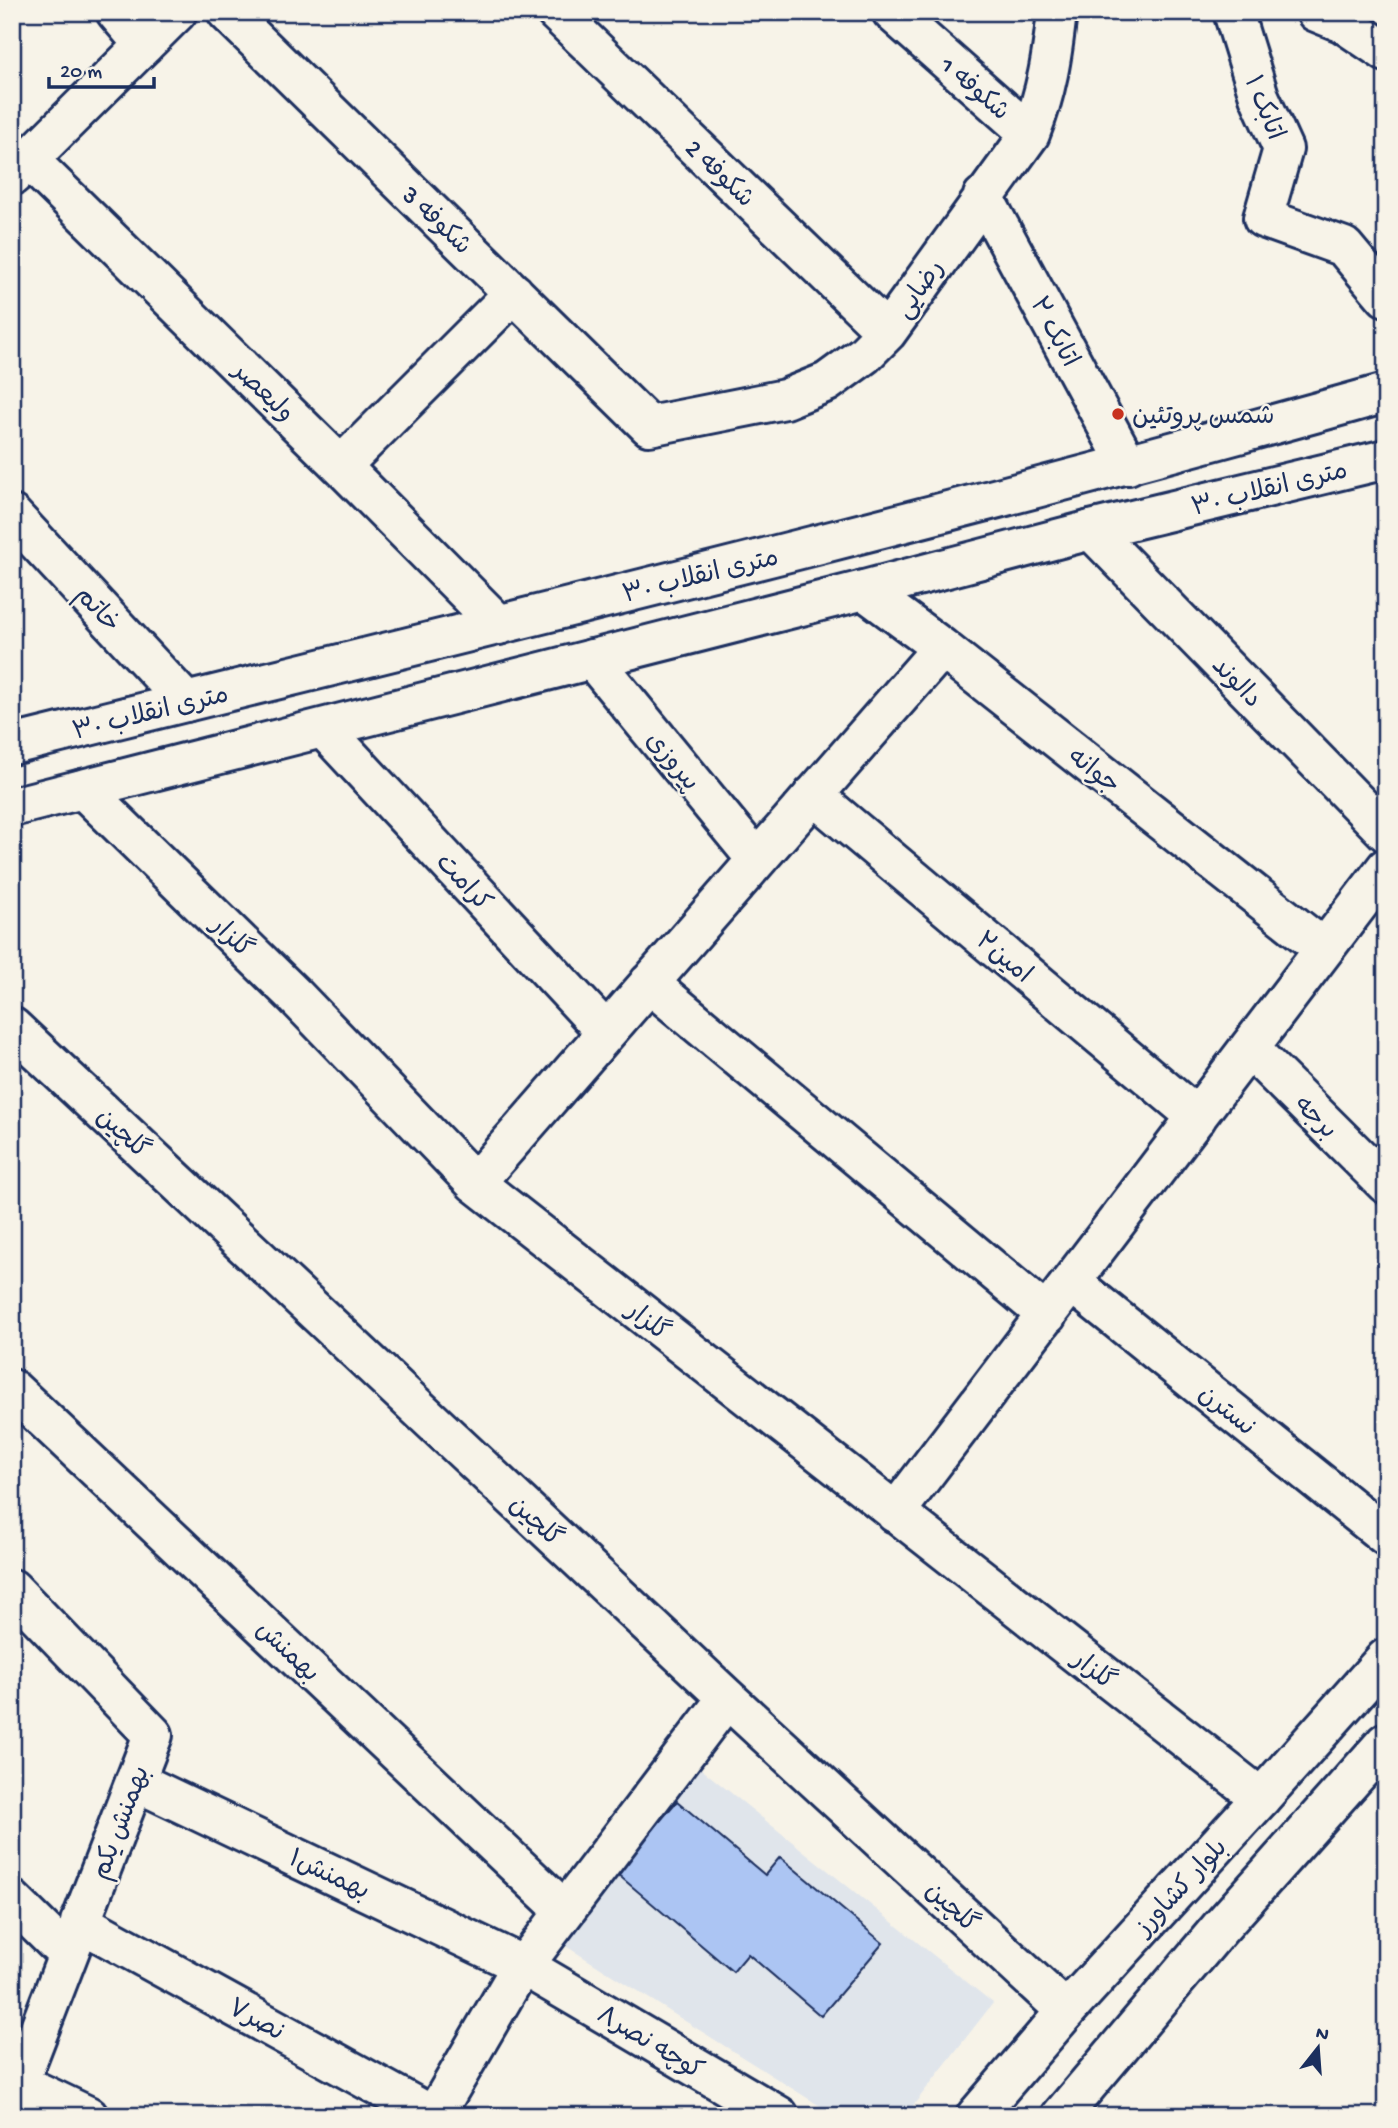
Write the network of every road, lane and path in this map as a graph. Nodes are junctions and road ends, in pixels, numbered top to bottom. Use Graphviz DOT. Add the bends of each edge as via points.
graph roads {
  1 [pos="116,12"];
  2 [pos="177,12"];
  3 [pos="227,12"];
  4 [pos="556,12"];
  5 [pos="892,12"];
  6 [pos="1057,12"];
  7 [pos="1233,12"];
  8 [pos="1316,12"];
  9 [pos="144,45"];
  10 [pos="1386,52"];
  11 [pos="1030,134"];
  12 [pos="20,168"];
  13 [pos="983,196"];
  14 [pos="514,293"];
  15 [pos="1386,297"];
  16 [pos="887,332"];
  17 [pos="1386,393"];
  18 [pos="649,426"];
  19 [pos="1386,459"];
  20 [pos="341,466"];
  21 [pos="1128,466"];
  22 [pos="12,514"];
  23 [pos="1091,530"];
  24 [pos="864,590"];
  25 [pos="499,625"];
  26 [pos="942,648"];
  27 [pos="592,659"];
  28 [pos="186,702"];
  29 [pos="324,729"];
  30 [pos="12,745"];
  31 [pos="83,789"];
  32 [pos="813,795"];
  33 [pos="12,807"];
  34 [pos="1386,832"];
  35 [pos="757,860"];
  36 [pos="1386,868"];
  37 [pos="1324,949"];
  38 [pos="649,983"];
  39 [pos="12,1027"];
  40 [pos="606,1032"];
  41 [pos="1249,1048"];
  42 [pos="1196,1117"];
  43 [pos="475,1183"];
  44 [pos="1386,1184"];
  45 [pos="1071,1282"];
  46 [pos="1046,1315"];
  47 [pos="12,1389"];
  48 [pos="895,1513"];
  49 [pos="1386,1536"];
  50 [pos="12,1589"];
  51 [pos="1386,1658"];
  52 [pos="727,1698"];
  53 [pos="1386,1742"];
  54 [pos="135,1780"];
  55 [pos="1261,1798"];
  56 [pos="12,1900"];
  57 [pos="565,1911"];
  58 [pos="73,1938"];
  59 [pos="524,1966"];
  60 [pos="1066,2011"];
  61 [pos="15,2091"];
  62 [pos="88,2116"];
  63 [pos="434,2116"];
  64 [pos="779,2116"];
  65 [pos="976,2116"];
  66 [pos="1061,2116"];
  1 -- 9 [label="street"];
  2 -- 9 [label="street"];
  3 -- 14 [label="street, شکوفه 3"];
  4 -- 16 [label="street, شکوفه 2"];
  5 -- 11 [label="street, شکوفه 1"];
  6 -- 11 [label="street, رضایی" via="1042,103"];
  7 -- 15 [label="street, اتابک ۱" via="1259,96 1283,149 1263,218 1344,247"];
  8 -- 10 [label="street" via="1343,23"];
  9 -- 12 [label="street"];
  11 -- 13 [label="street, رضایی"];
  12 -- 20 [label="street, ولیعصر"];
  13 -- 16 [label="street, رضایی"];
  13 -- 21 [label="street, اتابک ۲"];
  14 -- 18 [label="street, شکوفه 3"];
  14 -- 20 [label="street"];
  16 -- 18 [label="street, رضایی" via="827,383 785,399"];
  17 -- 21 [label="street, ۳۰ متری انقلاب"];
  19 -- 23 [label="street, ۳۰ متری انقلاب"];
  20 -- 25 [label="street, ولیعصر"];
  21 -- 25 [label="street, ۳۰ متری انقلاب"];
  22 -- 28 [label="street, خاتم"];
  23 -- 24 [label="street, ۳۰ متری انقلاب"];
  23 -- 34 [label="street, دالوند"];
  24 -- 26 [label="street, جوانه"];
  24 -- 27 [label="street, ۳۰ متری انقلاب"];
  25 -- 28 [label="street, ۳۰ متری انقلاب"];
  26 -- 32 [label="street"];
  26 -- 37 [label="street, جوانه"];
  27 -- 29 [label="street, ۳۰ متری انقلاب"];
  27 -- 35 [label="street, پیروزی"];
  28 -- 30 [label="street, ۳۰ متری انقلاب"];
  29 -- 31 [label="street, ۳۰ متری انقلاب"];
  29 -- 40 [label="street, کرامت"];
  31 -- 33 [label="street, ۳۰ متری انقلاب"];
  31 -- 43 [label="street, گلزار" via="295,996"];
  32 -- 35 [label="street"];
  32 -- 42 [label="street, امین۲"];
  35 -- 38 [label="street"];
  36 -- 37 [label="street"];
  37 -- 41 [label="street"];
  38 -- 40 [label="street"];
  38 -- 46 [label="street"];
  39 -- 52 [label="street, گلچین"];
  40 -- 43 [label="street"];
  41 -- 42 [label="street"];
  41 -- 44 [label="street, برجه"];
  42 -- 45 [label="street"];
  43 -- 48 [label="street, گلزار"];
  45 -- 46 [label="street"];
  45 -- 49 [label="street, نسترن"];
  46 -- 48 [label="street"];
  47 -- 57 [label="street, بهمنش"];
  48 -- 55 [label="street, گلزار"];
  50 -- 54 [label="street, بهمنش یکم" via="153,1735"];
  51 -- 55 [label="street, بلوار کشاورز"];
  52 -- 57 [label="street"];
  52 -- 60 [label="street, گلچین"];
  53 -- 66 [label="street"];
  54 -- 58 [label="street, بهمنش یکم"];
  54 -- 59 [label="street, بهمنش۱"];
  55 -- 60 [label="street, بلوار کشاورز"];
  56 -- 58 [label="street, نصر۷"];
  57 -- 59 [label="street"];
  58 -- 61 [label="street, بهمنش یکم"];
  58 -- 63 [label="street, نصر۷"];
  59 -- 63 [label="street"];
  59 -- 64 [label="street, کوچه نصر۸"];
  60 -- 65 [label="street, بلوار کشاورز"];
  61 -- 62 [label="street"];
}
